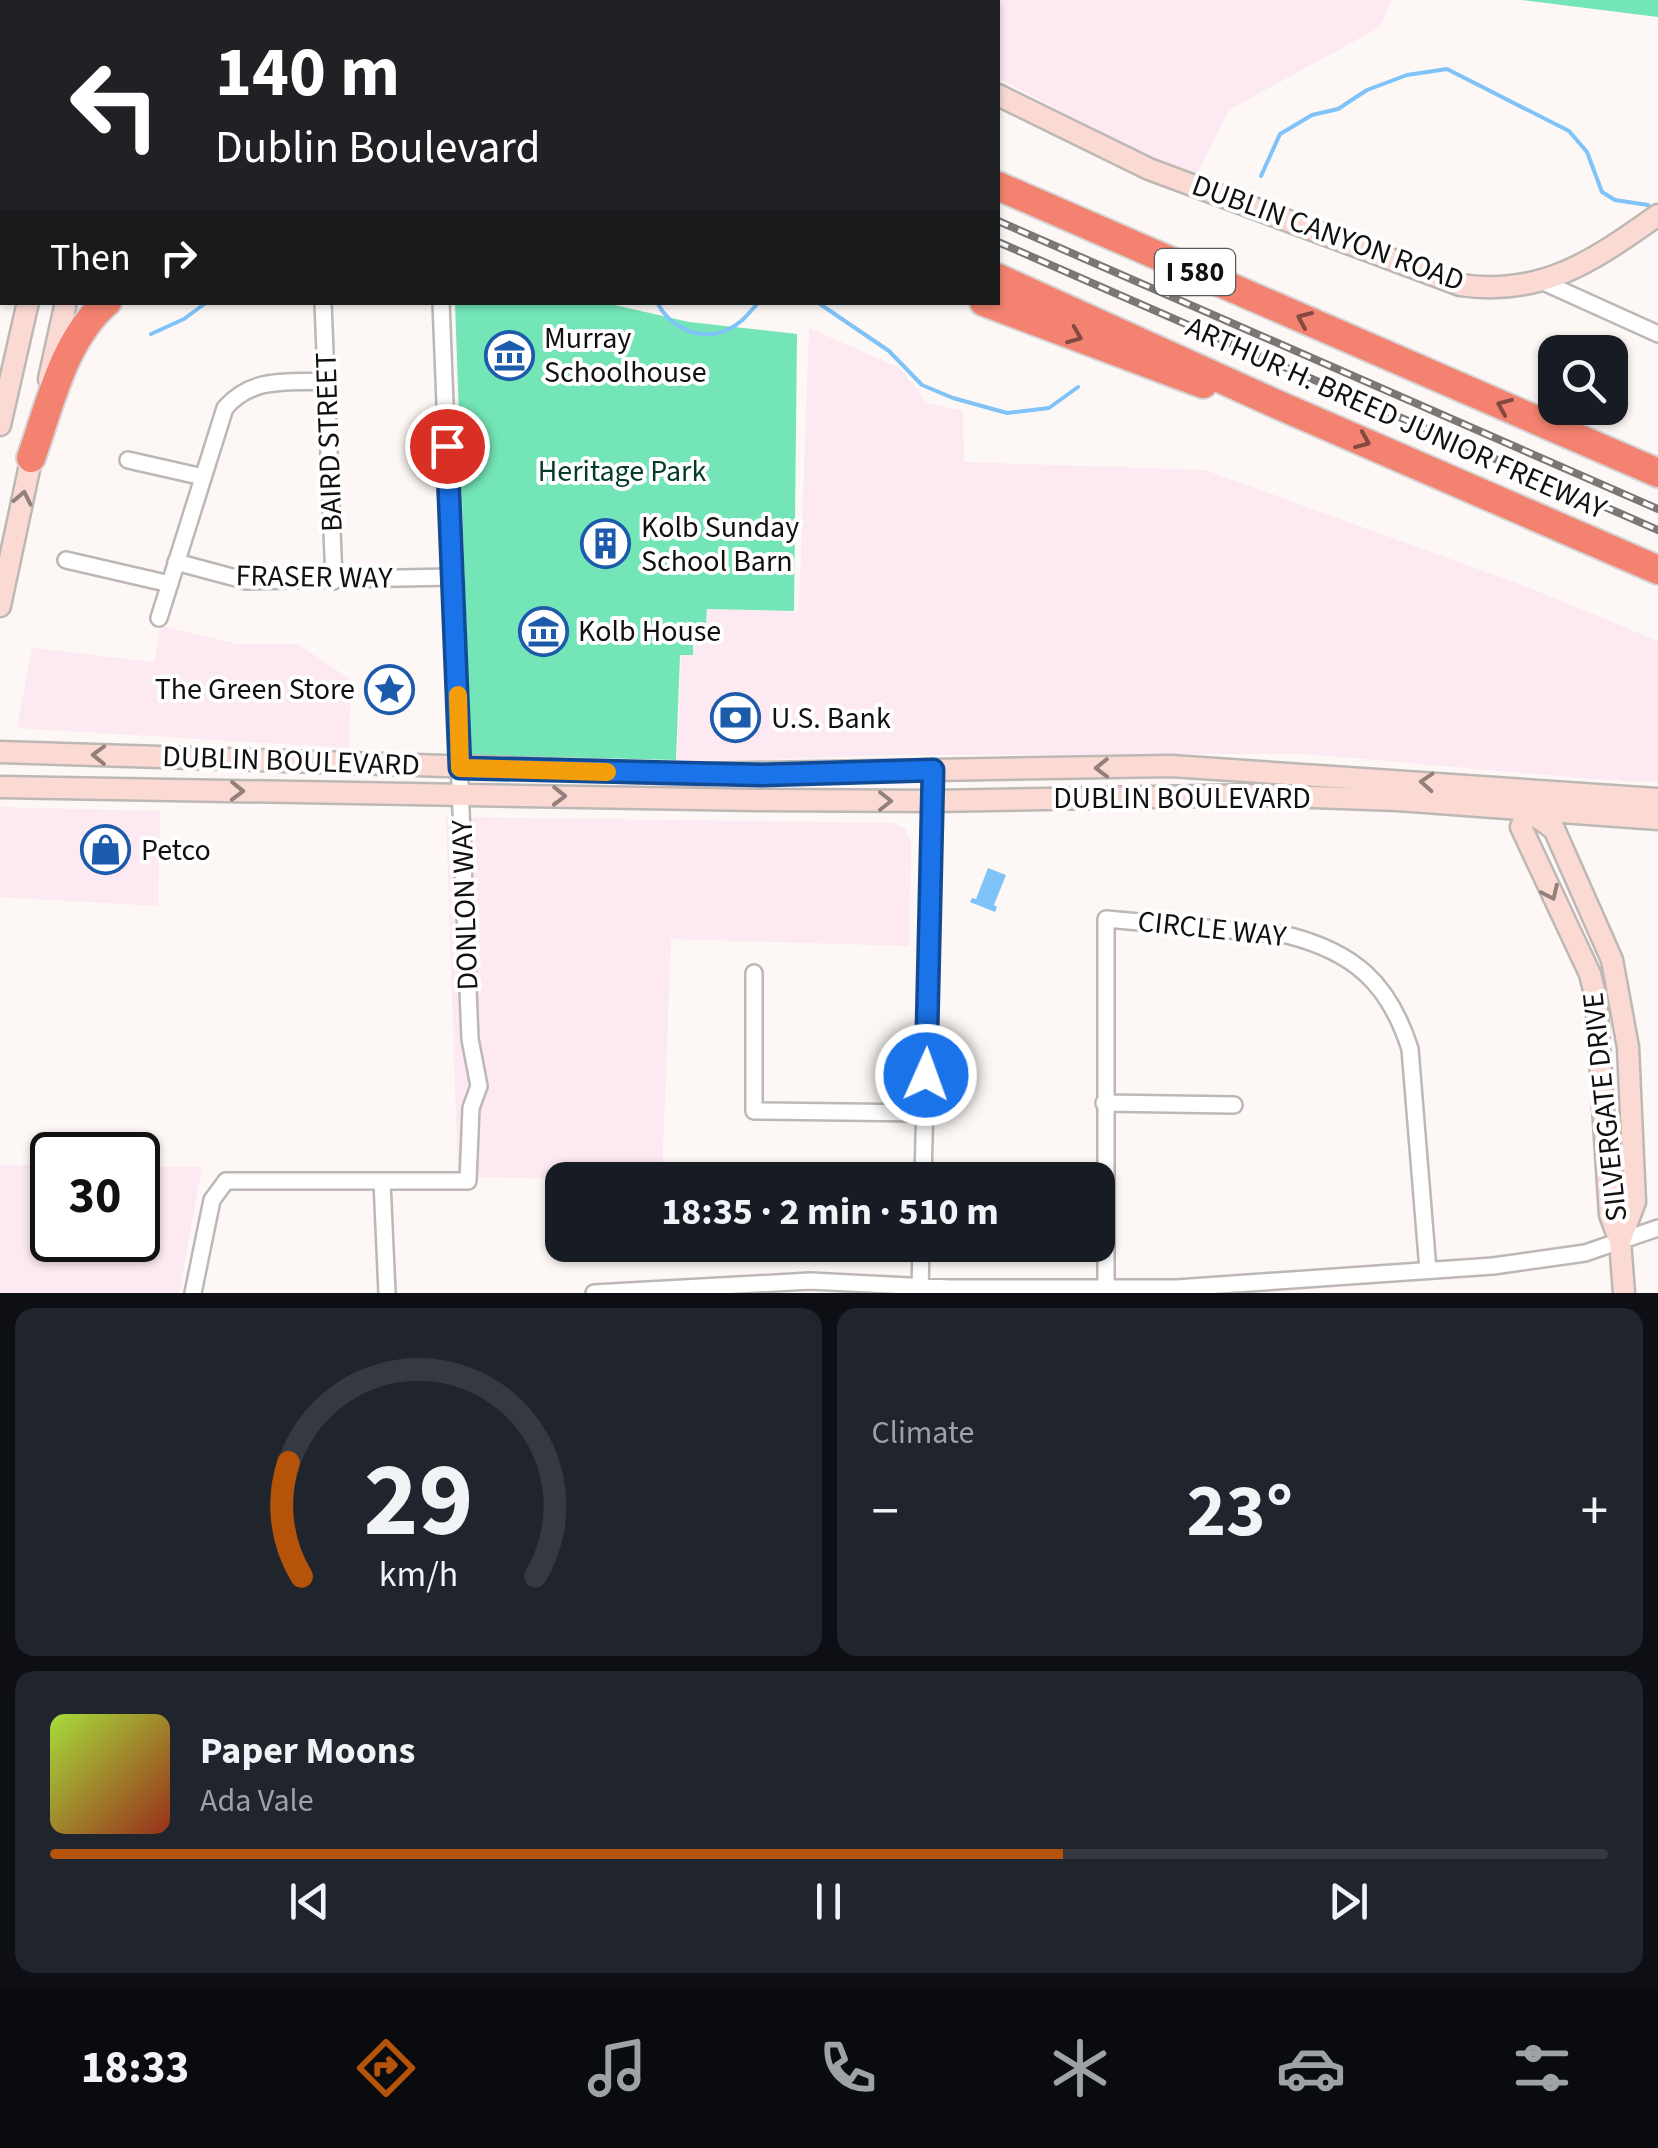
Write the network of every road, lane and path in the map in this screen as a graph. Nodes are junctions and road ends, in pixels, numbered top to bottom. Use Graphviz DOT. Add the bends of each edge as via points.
graph roads {
  1 [pos="1000,96"];
  2 [pos="1000,187"];
  3 [pos="1658,215"];
  4 [pos="1000,279"];
  5 [pos="1541,282"];
  6 [pos="27,305"];
  7 [pos="65,305"];
  8 [pos="104,305"];
  9 [pos="323,305"];
  10 [pos="441,305"];
  11 [pos="992,305"];
  12 [pos="1658,334"];
  13 [pos="326,381"];
  14 [pos="1274,403"];
  15 [pos="0,424"];
  16 [pos="31,458"];
  17 [pos="128,460"];
  18 [pos="1658,473"];
  19 [pos="204,477"];
  20 [pos="66,560"];
  21 [pos="176,562"];
  22 [pos="1658,570"];
  23 [pos="453,577"];
  24 [pos="334,581"];
  25 [pos="170,584"];
  26 [pos="0,606"];
  27 [pos="159,618"];
  28 [pos="0,752"];
  29 [pos="460,768"];
  30 [pos="933,770"];
  31 [pos="762,775"];
  32 [pos="0,787"];
  33 [pos="461,794"];
  34 [pos="705,799"];
  35 [pos="1526,799"];
  36 [pos="1658,799"];
  37 [pos="933,801"];
  38 [pos="1658,819"];
  39 [pos="754,974"];
  40 [pos="1104,1103"];
  41 [pos="1234,1105"];
  42 [pos="925,1112"];
  43 [pos="924,1162"];
  44 [pos="382,1181"];
  45 [pos="1658,1228"];
  46 [pos="1620,1240"];
  47 [pos="921,1262"];
  48 [pos="1428,1270"];
  49 [pos="810,1287"];
  50 [pos="1106,1288"];
  51 [pos="920,1290"];
  52 [pos="193,1293"];
  53 [pos="388,1293"];
  54 [pos="594,1293"];
  55 [pos="1624,1293"];
  1 -- 5 [label="street, DUBLIN CANYON ROAD" via="1150,169 1427,275 1482,288"];
  18 -- 2 [label="highway, ARTHUR H. BREED JUNIOR FREEWAY / I 580, one-way"];
  3 -- 5 [label="street, DUBLIN CANYON ROAD" via="1586,263"];
  4 -- 14 [label="highway, ARTHUR H. BREED JUNIOR FREEWAY"];
  5 -- 12 [label="street"];
  6 -- 15 [label="street"];
  7 -- 16 [label="street"];
  8 -- 16 [label="highway" via="74,344"];
  9 -- 13 [label="street, BAIRD STREET"];
  10 -- 23 [label="street, DONLON WAY"];
  11 -- 14 [label="highway, one-way" via="1162,372"];
  13 -- 19 [label="street" via="254,385 239,392 226,408"];
  13 -- 24 [label="street, BAIRD STREET"];
  14 -- 22 [label="highway, ARTHUR H. BREED JUNIOR FREEWAY, one-way"];
  26 -- 16 [label="street, one-way"];
  17 -- 19 [label="street"];
  19 -- 21 [label="street"];
  20 -- 25 [label="street"];
  21 -- 24 [label="street, FRASER WAY" via="247,581"];
  21 -- 25 [label="street"];
  23 -- 24 [label="street, FRASER WAY"];
  23 -- 29 [label="street, DONLON WAY"];
  25 -- 27 [label="street"];
  29 -- 28 [label="street, DUBLIN BOULEVARD, one-way"];
  29 -- 31 [label="street, DUBLIN BOULEVARD"];
  29 -- 33 [label="street, DONLON WAY"];
  30 -- 31 [label="street, DUBLIN BOULEVARD"];
  35 -- 30 [label="street, DUBLIN BOULEVARD, one-way" via="1171,766"];
  30 -- 37 [label="street"];
  31 -- 34 [label="street, DUBLIN BOULEVARD" via="758,787 716,788"];
  32 -- 33 [label="street, DUBLIN BOULEVARD, one-way"];
  33 -- 34 [label="street, DUBLIN BOULEVARD, one-way"];
  33 -- 44 [label="street, DONLON WAY" via="470,1039 479,1086 470,1108 468,1181"];
  34 -- 37 [label="street, DUBLIN BOULEVARD, one-way"];
  35 -- 36 [label="street, DUBLIN BOULEVARD"];
  35 -- 37 [label="street, DUBLIN BOULEVARD"];
  35 -- 38 [label="street, DUBLIN BOULEVARD"];
  35 -- 46 [label="street, SILVERGATE DRIVE, one-way" via="1522,827 1596,998 1610,1215"];
  35 -- 46 [label="street, SILVERGATE DRIVE" via="1554,829 1612,960 1628,1047 1635,1202"];
  37 -- 42 [label="street"];
  39 -- 42 [label="street" via="754,1110"];
  40 -- 41 [label="street"];
  40 -- 48 [label="street, CIRCLE WAY" via="1106,919 1287,935 1337,952 1385,993 1410,1049"];
  40 -- 50 [label="street, CIRCLE WAY"];
  42 -- 43 [label="street"];
  44 -- 52 [label="street" via="226,1181 212,1200"];
  44 -- 53 [label="street"];
  45 -- 46 [label="street"];
  46 -- 48 [label="street" via="1585,1253"];
  46 -- 55 [label="street, SILVERGATE DRIVE"];
  47 -- 51 [label="street"];
  48 -- 50 [label="street"];
  49 -- 51 [label="street"];
  49 -- 54 [label="street"];
  50 -- 51 [label="street"];
}
